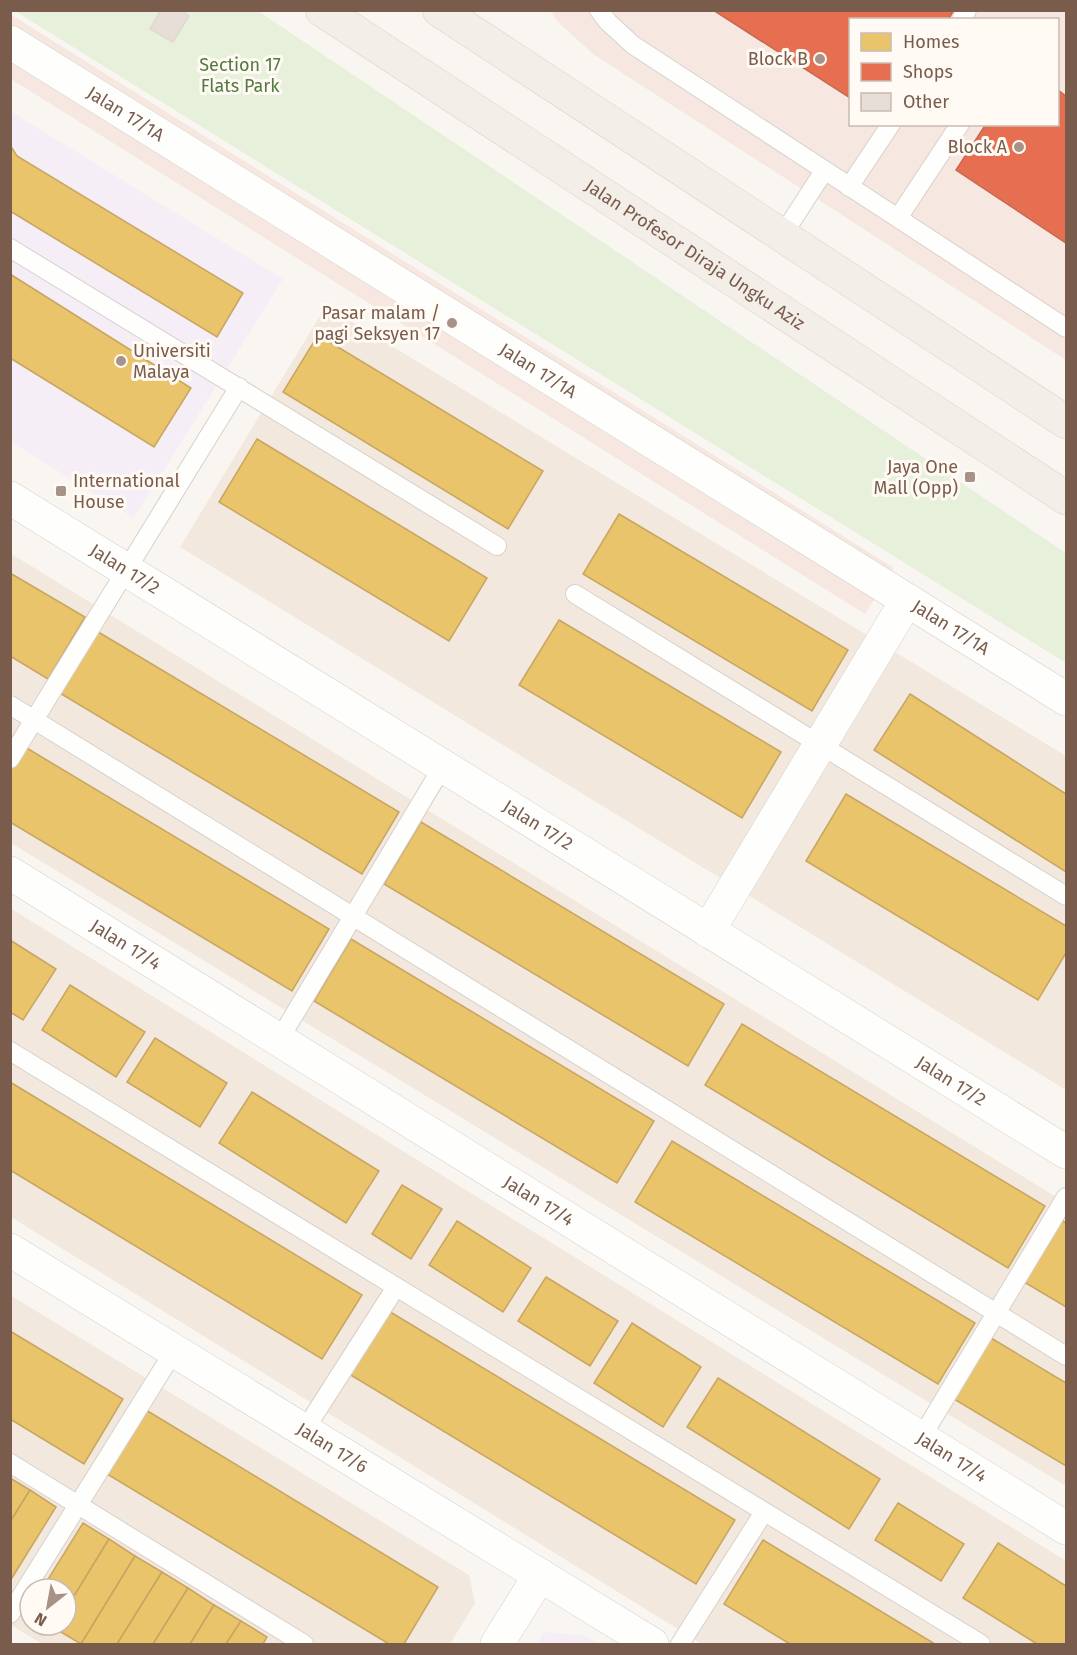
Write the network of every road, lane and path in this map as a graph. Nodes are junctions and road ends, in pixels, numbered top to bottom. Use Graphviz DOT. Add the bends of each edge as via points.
graph roads {
  1 [pos="322,10"];
  2 [pos="439,10"];
  3 [pos="477,10"];
  4 [pos="599,10"];
  5 [pos="10,42"];
  6 [pos="506,54"];
  7 [pos="890,126"];
  8 [pos="959,126"];
  9 [pos="824,171"];
  10 [pos="849,187"];
  11 [pos="898,218"];
  12 [pos="782,236"];
  13 [pos="10,248"];
  14 [pos="1066,328"];
  15 [pos="238,387"];
  16 [pos="1066,422"];
  17 [pos="10,498"];
  18 [pos="1066,498"];
  19 [pos="497,546"];
  20 [pos="127,570"];
  21 [pos="575,594"];
  22 [pos="907,600"];
  23 [pos="1066,699"];
  24 [pos="10,705"];
  25 [pos="35,720"];
  26 [pos="819,745"];
  27 [pos="10,759"];
  28 [pos="443,766"];
  29 [pos="10,873"];
  30 [pos="1066,896"];
  31 [pos="353,916"];
  32 [pos="708,931"];
  33 [pos="279,1040"];
  34 [pos="10,1051"];
  35 [pos="1066,1152"];
  36 [pos="1066,1197"];
  37 [pos="10,1250"];
  38 [pos="396,1287"];
  39 [pos="996,1313"];
  40 [pos="174,1351"];
  41 [pos="1066,1356"];
  42 [pos="304,1431"];
  43 [pos="921,1438"];
  44 [pos="10,1463"];
  45 [pos="78,1505"];
  46 [pos="764,1512"];
  47 [pos="1066,1528"];
  48 [pos="540,1575"];
  49 [pos="10,1614"];
  50 [pos="304,1644"];
  51 [pos="497,1644"];
  52 [pos="652,1644"];
  53 [pos="680,1644"];
  54 [pos="981,1644"];
  1 -- 18 [label="main road, Jalan Profesor Diraja Ungku Aziz"];
  2 -- 6 [label="main road"];
  3 -- 6 [label="main road"];
  4 -- 9 [label="lane" via="633,45"];
  5 -- 22 [label="street, Jalan 17/1A"];
  6 -- 12 [label="main road"];
  7 -- 10 [label="lane"];
  8 -- 11 [label="lane"];
  9 -- 10 [label="lane"];
  9 -- 12 [label="lane"];
  10 -- 11 [label="lane"];
  11 -- 14 [label="lane"];
  12 -- 16 [label="main road"];
  13 -- 15 [label="lane"];
  15 -- 19 [label="lane"];
  15 -- 20 [label="lane"];
  17 -- 20 [label="street, Jalan 17/2"];
  20 -- 25 [label="lane"];
  20 -- 28 [label="street, Jalan 17/2"];
  21 -- 26 [label="lane"];
  22 -- 23 [label="street, Jalan 17/1A"];
  22 -- 26 [label="street"];
  24 -- 25 [label="lane"];
  25 -- 27 [label="lane"];
  25 -- 31 [label="lane"];
  26 -- 30 [label="lane"];
  26 -- 32 [label="street"];
  28 -- 31 [label="lane"];
  28 -- 32 [label="street, Jalan 17/2"];
  29 -- 33 [label="street, Jalan 17/4"];
  31 -- 33 [label="lane"];
  31 -- 39 [label="lane"];
  32 -- 35 [label="street, Jalan 17/2"];
  33 -- 43 [label="street, Jalan 17/4"];
  34 -- 38 [label="lane"];
  36 -- 39 [label="lane"];
  37 -- 40 [label="street, Jalan 17/6"];
  38 -- 42 [label="lane"];
  38 -- 46 [label="lane"];
  39 -- 41 [label="lane"];
  39 -- 43 [label="lane"];
  40 -- 42 [label="street, Jalan 17/6"];
  40 -- 45 [label="lane"];
  42 -- 48 [label="street, Jalan 17/6"];
  43 -- 47 [label="street, Jalan 17/4"];
  44 -- 45 [label="lane"];
  45 -- 49 [label="lane"];
  45 -- 50 [label="lane"];
  46 -- 53 [label="lane"];
  46 -- 54 [label="lane"];
  48 -- 51 [label="street"];
  48 -- 52 [label="street, Jalan 17/6"];
}
